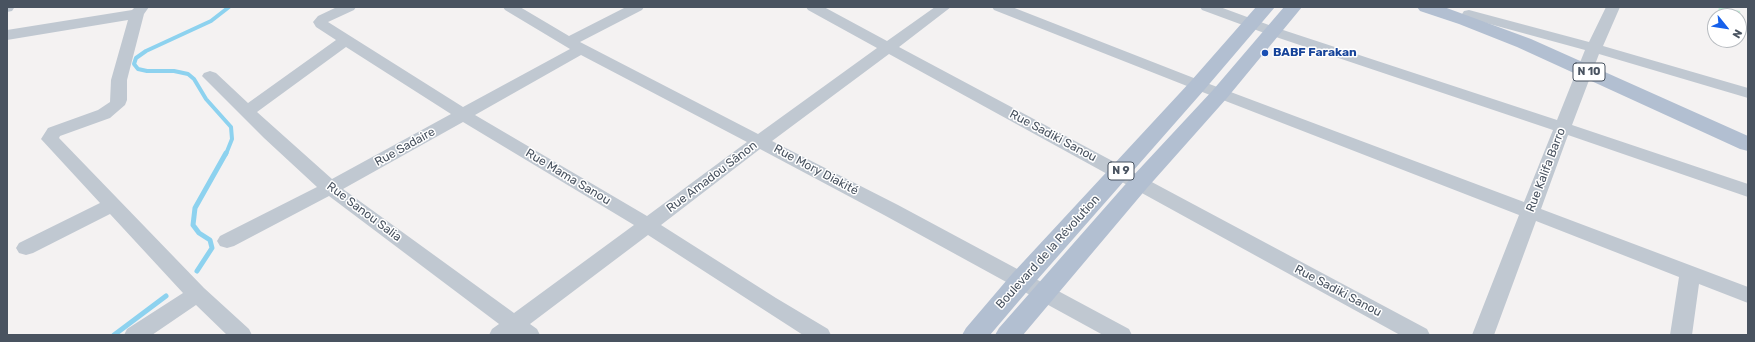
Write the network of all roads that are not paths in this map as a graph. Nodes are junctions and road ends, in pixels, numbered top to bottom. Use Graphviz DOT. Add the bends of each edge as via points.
graph roads {
  1 [pos="349,7"];
  2 [pos="510,7"];
  3 [pos="637,7"];
  4 [pos="813,7"];
  5 [pos="944,7"];
  6 [pos="999,7"];
  7 [pos="1208,7"];
  8 [pos="1266,7"];
  9 [pos="1293,7"];
  10 [pos="1426,7"];
  11 [pos="1447,7"];
  12 [pos="1613,7"];
  13 [pos="139,11"];
  14 [pos="1251,24"];
  15 [pos="1272,32"];
  16 [pos="7,35"];
  17 [pos="346,40"];
  18 [pos="575,46"];
  19 [pos="888,47"];
  20 [pos="1589,60"];
  21 [pos="210,76"];
  22 [pos="1198,86"];
  23 [pos="1748,93"];
  24 [pos="1220,94"];
  25 [pos="247,112"];
  26 [pos="464,115"];
  27 [pos="1562,127"];
  28 [pos="1748,136"];
  29 [pos="760,141"];
  30 [pos="1748,144"];
  31 [pos="1120,172"];
  32 [pos="1139,183"];
  33 [pos="330,188"];
  34 [pos="1748,191"];
  35 [pos="114,206"];
  36 [pos="1530,213"];
  37 [pos="649,226"];
  38 [pos="227,240"];
  39 [pos="26,248"];
  40 [pos="1690,273"];
  41 [pos="1021,281"];
  42 [pos="1044,293"];
  43 [pos="197,294"];
  44 [pos="1748,295"];
  45 [pos="523,329"];
  46 [pos="136,335"];
  47 [pos="241,335"];
  48 [pos="500,335"];
  49 [pos="820,335"];
  50 [pos="975,335"];
  51 [pos="1008,335"];
  52 [pos="1120,335"];
  53 [pos="1419,335"];
  54 [pos="1483,335"];
  55 [pos="1681,335"];
  1 -- 17 [label="street, Rue Mama Sanou" via="320,22"];
  2 -- 18 [label="street, Rue Mory Diakité"];
  3 -- 18 [label="street, Rue Sadaire"];
  4 -- 19 [label="street, Rue Sadiki Sanou"];
  5 -- 19 [label="street, Rue Amadou Sânon"];
  6 -- 22 [label="street"];
  7 -- 14 [label="street"];
  8 -- 14 [label="main road, Boulevard de la Révolution / N 9"];
  9 -- 15 [label="main road, Boulevard de la Révolution / N 9"];
  10 -- 20 [label="main road, N 10"];
  11 -- 20 [label="main road, N 10"];
  12 -- 20 [label="street, Rue Kalifa Barro"];
  13 -- 16 [label="street"];
  13 -- 35 [label="street" via="119,80 117,106 104,114 54,132 50,137"];
  14 -- 15 [label="street"];
  14 -- 22 [label="main road, Boulevard de la Révolution / N 9"];
  15 -- 24 [label="main road, Boulevard de la Révolution / N 9"];
  15 -- 27 [label="street"];
  17 -- 25 [label="street"];
  17 -- 26 [label="street, Rue Mama Sanou"];
  18 -- 26 [label="street, Rue Sadaire"];
  18 -- 29 [label="street, Rue Mory Diakité"];
  19 -- 29 [label="street, Rue Amadou Sânon"];
  19 -- 31 [label="street, Rue Sadiki Sanou"];
  20 -- 23 [label="street"];
  20 -- 27 [label="street, Rue Kalifa Barro"];
  20 -- 28 [label="main road, N 10"];
  20 -- 30 [label="main road, N 10"];
  21 -- 25 [label="street, Rue Sanou Salia"];
  22 -- 24 [label="street"];
  22 -- 31 [label="main road, Boulevard de la Révolution / N 9"];
  24 -- 32 [label="main road, Boulevard de la Révolution / N 9"];
  24 -- 36 [label="street"];
  25 -- 33 [label="street, Rue Sanou Salia"];
  26 -- 33 [label="street, Rue Sadaire"];
  26 -- 37 [label="street, Rue Mama Sanou"];
  27 -- 34 [label="street"];
  27 -- 36 [label="street, Rue Kalifa Barro"];
  29 -- 37 [label="street, Rue Amadou Sânon"];
  29 -- 41 [label="street, Rue Mory Diakité"];
  31 -- 32 [label="street, Rue Sadiki Sanou"];
  31 -- 41 [label="main road, Boulevard de la Révolution / N 9"];
  32 -- 42 [label="main road, Boulevard de la Révolution / N 9"];
  32 -- 53 [label="street, Rue Sadiki Sanou"];
  33 -- 38 [label="street, Rue Sadaire"];
  33 -- 45 [label="street, Rue Sanou Salia"];
  35 -- 39 [label="street"];
  35 -- 43 [label="street"];
  36 -- 40 [label="street"];
  36 -- 54 [label="street, Rue Kalifa Barro"];
  37 -- 45 [label="street, Rue Amadou Sânon"];
  37 -- 49 [label="street, Rue Mama Sanou"];
  40 -- 44 [label="street"];
  40 -- 55 [label="street"];
  41 -- 42 [label="street, Rue Mory Diakité"];
  41 -- 50 [label="main road, Boulevard de la Révolution / N 9"];
  42 -- 51 [label="main road, Boulevard de la Révolution / N 9"];
  42 -- 52 [label="street, Rue Mory Diakité"];
  43 -- 46 [label="street"];
  43 -- 47 [label="street"];
  45 -- 48 [label="street, Rue Amadou Sânon"];
}
